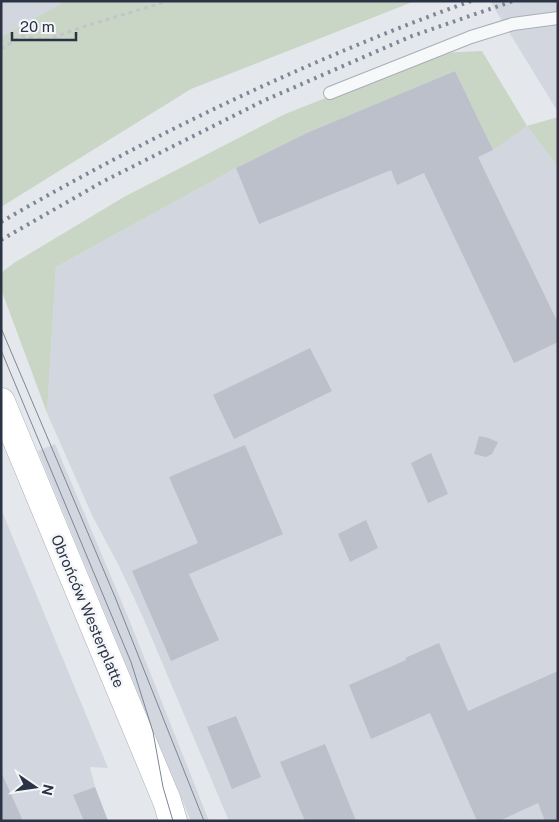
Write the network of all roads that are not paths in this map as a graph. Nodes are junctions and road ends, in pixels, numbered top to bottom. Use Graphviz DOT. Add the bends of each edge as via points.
graph roads {
  1 [pos="558,18"];
  2 [pos="330,93"];
  3 [pos="1,402"];
  4 [pos="169,817"];
  1 -- 2 [label="lane" via="514,24 471,36"];
  3 -- 4 [label="street, Obrońców Westerplatte" via="167,800"];
}
